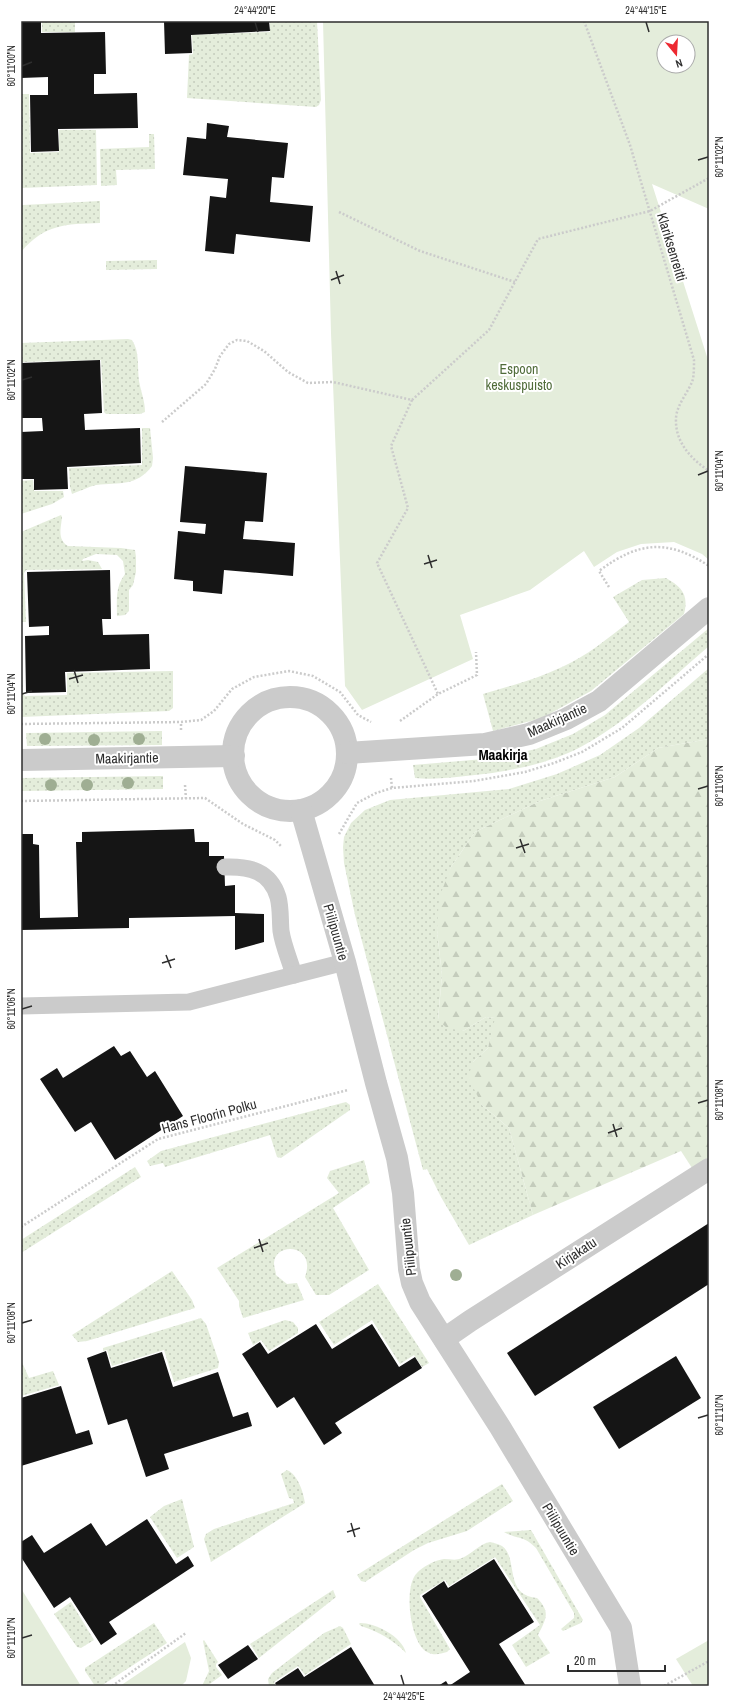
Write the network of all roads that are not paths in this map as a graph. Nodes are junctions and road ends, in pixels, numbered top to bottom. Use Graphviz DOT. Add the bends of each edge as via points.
graph roads {
  1 [pos="709,608"];
  2 [pos="347,753"];
  3 [pos="234,756"];
  4 [pos="21,760"];
  5 [pos="301,810"];
  6 [pos="224,867"];
  7 [pos="345,962"];
  8 [pos="294,975"];
  9 [pos="21,1006"];
  10 [pos="709,1169"];
  11 [pos="444,1339"];
  12 [pos="630,1686"];
  1 -- 2 [label="street, Maakirjantie" via="598,701 566,719 528,734 485,744 387,740"];
  2 -- 3 [label="street" via="342,731 329,713 318,704 292,698 264,704 251,714 242,724 236,737"];
  2 -- 5 [label="street" via="342,778 334,792 318,804"];
  3 -- 4 [label="street, Maakirjantie"];
  3 -- 5 [label="street" via="238,776 249,794 270,808 285,811"];
  5 -- 7 [label="street, Piilipuuntie"];
  6 -- 8 [label="lane" via="241,866 255,870 272,884 278,897 281,932"];
  7 -- 8 [label="lane"];
  7 -- 11 [label="street, Piilipuuntie" via="397,1158 411,1277 420,1302"];
  8 -- 9 [label="lane" via="189,1002"];
  10 -- 11 [label="street, Kirjakatu"];
  11 -- 12 [label="street, Piilipuuntie" via="621,1628"];
}
